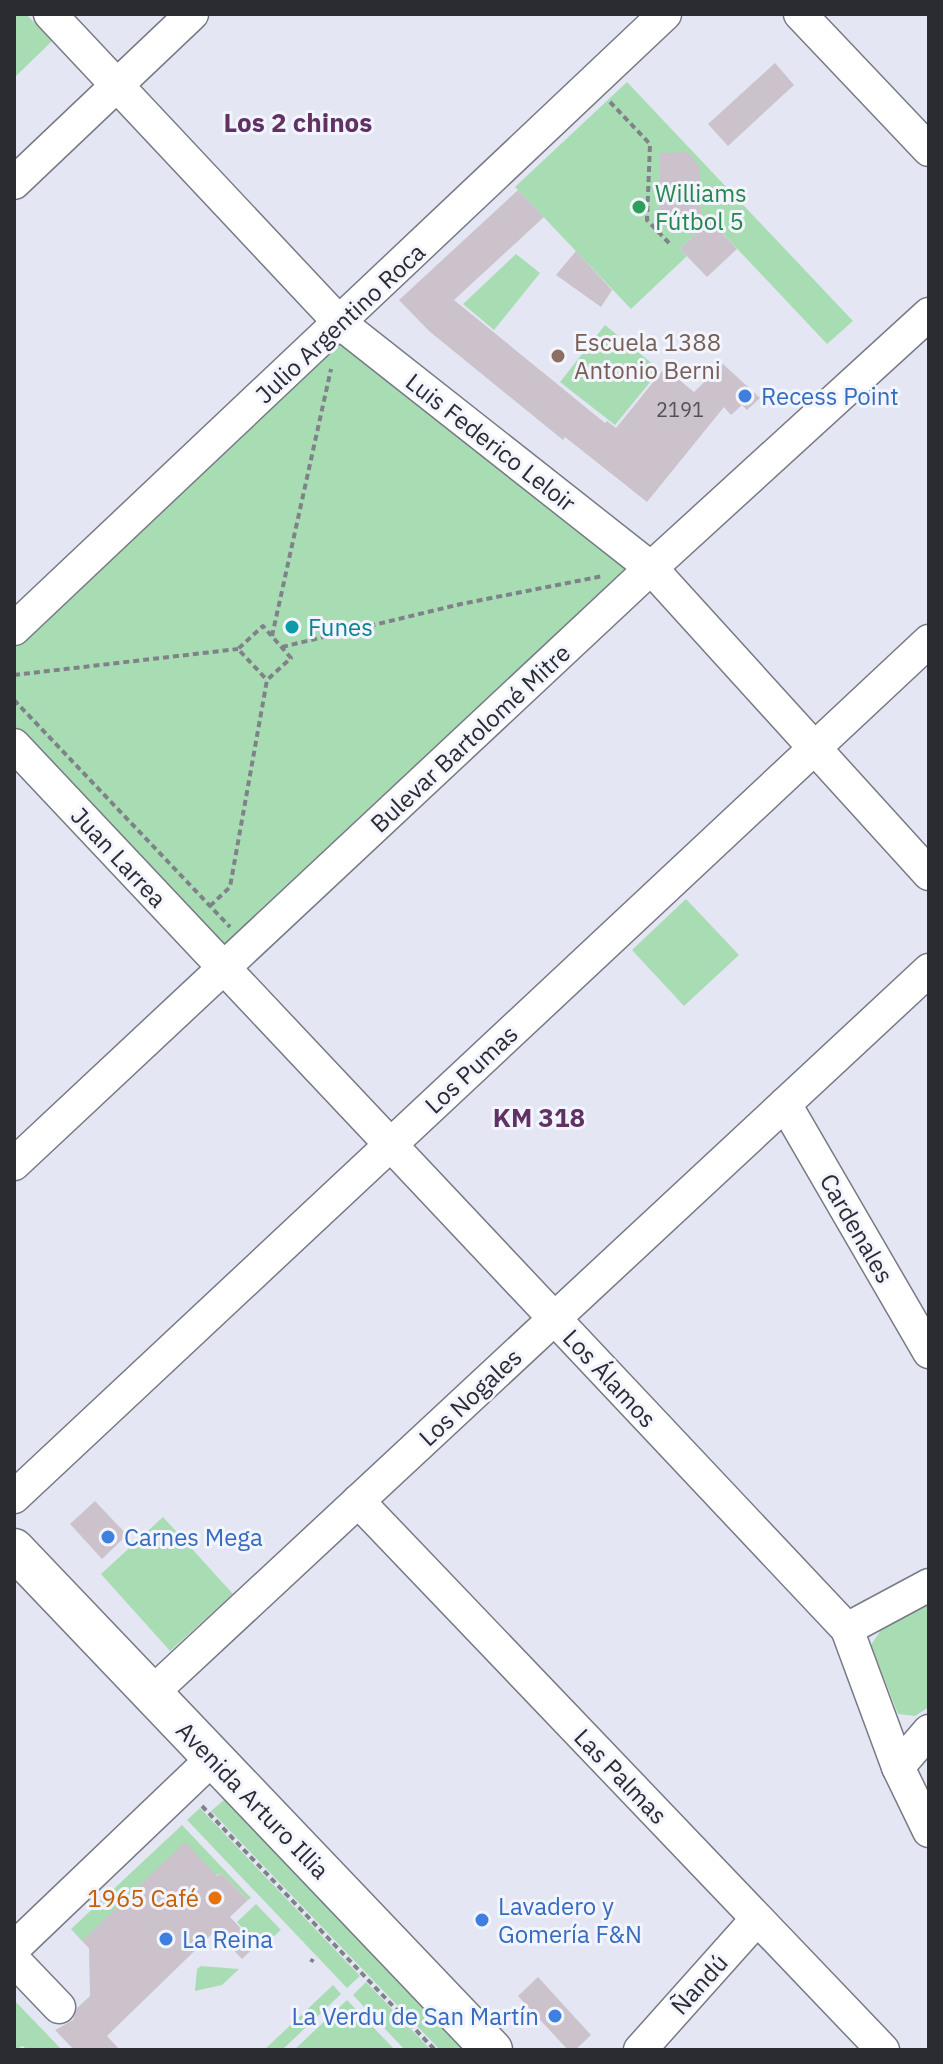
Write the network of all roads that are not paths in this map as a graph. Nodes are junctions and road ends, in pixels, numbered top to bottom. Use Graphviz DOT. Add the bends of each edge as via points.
graph roads {
  1 [pos="50,14"];
  2 [pos="192,14"];
  3 [pos="665,14"];
  4 [pos="800,14"];
  5 [pos="116,85"];
  6 [pos="929,150"];
  7 [pos="14,183"];
  8 [pos="929,314"];
  9 [pos="340,323"];
  10 [pos="651,568"];
  11 [pos="14,629"];
  12 [pos="929,641"];
  13 [pos="14,745"];
  14 [pos="814,749"];
  15 [pos="929,874"];
  16 [pos="225,969"];
  17 [pos="929,970"];
  18 [pos="785,1104"];
  19 [pos="391,1145"];
  20 [pos="14,1164"];
  21 [pos="554,1319"];
  22 [pos="929,1352"];
  23 [pos="14,1497"];
  24 [pos="358,1501"];
  25 [pos="14,1549"];
  26 [pos="929,1585"];
  27 [pos="847,1629"];
  28 [pos="152,1693"];
  29 [pos="929,1731"];
  30 [pos="213,1758"];
  31 [pos="898,1767"];
  32 [pos="929,1831"];
  33 [pos="757,1919"];
  34 [pos="14,1948"];
  35 [pos="14,1960"];
  36 [pos="59,2007"];
  37 [pos="492,2050"];
  38 [pos="640,2050"];
  39 [pos="883,2050"];
  1 -- 5 [label="street, Luis Federico Leloir"];
  2 -- 5 [label="street"];
  3 -- 9 [label="street, Julio Argentino Roca"];
  4 -- 6 [label="street"];
  5 -- 7 [label="street"];
  5 -- 9 [label="street, Luis Federico Leloir"];
  8 -- 10 [label="street, Bulevar Bartolomé Mitre"];
  9 -- 10 [label="street, Luis Federico Leloir"];
  9 -- 11 [label="street, Julio Argentino Roca"];
  10 -- 14 [label="street, Luis Federico Leloir"];
  10 -- 16 [label="street, Bulevar Bartolomé Mitre"];
  12 -- 14 [label="street, Los Pumas"];
  13 -- 16 [label="street, Juan Larrea"];
  14 -- 15 [label="street, Luis Federico Leloir"];
  14 -- 19 [label="street, Los Pumas"];
  16 -- 19 [label="street, Los Álamos"];
  16 -- 20 [label="street, Bulevar Bartolomé Mitre"];
  17 -- 18 [label="street, Los Nogales"];
  18 -- 21 [label="street, Los Nogales"];
  18 -- 22 [label="street, Cardenales"];
  19 -- 21 [label="street, Los Álamos"];
  19 -- 23 [label="street, Los Pumas"];
  21 -- 24 [label="street, Los Nogales"];
  21 -- 27 [label="street, Los Álamos"];
  24 -- 28 [label="street, Los Nogales"];
  24 -- 33 [label="street, Las Palmas"];
  25 -- 28 [label="main road, Avenida Arturo Illia"];
  26 -- 27 [label="street"];
  27 -- 31 [label="street, Los Álamos"];
  28 -- 30 [label="main road, Avenida Arturo Illia"];
  29 -- 31 [label="street"];
  30 -- 34 [label="street"];
  30 -- 37 [label="main road, Avenida Arturo Illia"];
  31 -- 32 [label="street, Los Álamos"];
  33 -- 38 [label="street, Ñandú"];
  33 -- 39 [label="street, Las Palmas"];
  35 -- 36 [label="street"];
}
